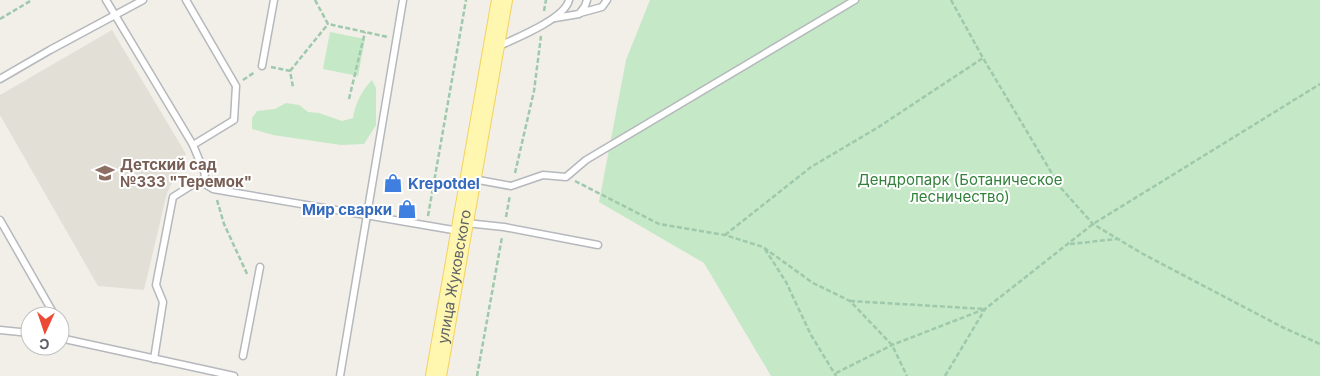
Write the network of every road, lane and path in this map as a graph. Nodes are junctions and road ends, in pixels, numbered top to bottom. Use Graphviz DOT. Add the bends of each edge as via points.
graph roads {
  1 [pos="32,0"];
  2 [pos="106,0"];
  3 [pos="143,0"];
  4 [pos="186,0"];
  5 [pos="274,0"];
  6 [pos="315,0"];
  7 [pos="403,0"];
  8 [pos="466,0"];
  9 [pos="502,0"];
  10 [pos="568,0"];
  11 [pos="587,0"];
  12 [pos="606,0"];
  13 [pos="855,0"];
  14 [pos="951,0"];
  15 [pos="578,14"];
  16 [pos="115,15"];
  17 [pos="554,18"];
  18 [pos="0,19"];
  19 [pos="328,24"];
  20 [pos="365,32"];
  21 [pos="396,39"];
  22 [pos="494,49"];
  23 [pos="983,58"];
  24 [pos="262,66"];
  25 [pos="290,70"];
  26 [pos="0,79"];
  27 [pos="1320,84"];
  28 [pos="236,86"];
  29 [pos="293,87"];
  30 [pos="349,98"];
  31 [pos="193,145"];
  32 [pos="566,177"];
  33 [pos="471,179"];
  34 [pos="203,183"];
  35 [pos="213,189"];
  36 [pos="367,216"];
  37 [pos="0,220"];
  38 [pos="1093,224"];
  39 [pos="427,225"];
  40 [pos="463,227"];
  41 [pos="725,235"];
  42 [pos="1119,239"];
  43 [pos="1069,244"];
  44 [pos="598,245"];
  45 [pos="763,248"];
  46 [pos="260,267"];
  47 [pos="255,291"];
  48 [pos="850,301"];
  49 [pos="49,306"];
  50 [pos="985,309"];
  51 [pos="0,330"];
  52 [pos="20,332"];
  53 [pos="70,340"];
  54 [pos="1320,344"];
  55 [pos="892,345"];
  56 [pos="243,356"];
  57 [pos="154,359"];
  58 [pos="204,373"];
  59 [pos="836,374"];
  60 [pos="234,376"];
  61 [pos="340,376"];
  62 [pos="436,376"];
  63 [pos="907,376"];
  64 [pos="945,376"];
  1 -- 18 [label="path"];
  2 -- 16 [label="lane"];
  3 -- 16 [label="lane"];
  4 -- 28 [label="lane"];
  5 -- 24 [label="lane"];
  6 -- 19 [label="path"];
  7 -- 21 [label="lane"];
  8 -- 39 [label="path"];
  9 -- 22 [label="main road, улица Жуковского"];
  10 -- 17 [label="lane"];
  11 -- 15 [label="lane"];
  12 -- 15 [label="lane" via="602,7"];
  13 -- 32 [label="lane" via="586,160"];
  14 -- 23 [label="path"];
  15 -- 17 [label="lane"];
  16 -- 26 [label="lane"];
  16 -- 31 [label="lane"];
  17 -- 22 [label="lane"];
  19 -- 20 [label="path"];
  19 -- 25 [label="path"];
  20 -- 21 [label="path"];
  20 -- 30 [label="path"];
  21 -- 36 [label="lane"];
  22 -- 33 [label="main road, улица Жуковского"];
  23 -- 38 [label="path" via="1060,187"];
  23 -- 41 [label="path" via="877,128 810,166"];
  24 -- 25 [label="path"];
  24 -- 28 [label="path"];
  25 -- 29 [label="path"];
  27 -- 38 [label="path"];
  28 -- 31 [label="lane" via="234,120"];
  31 -- 34 [label="lane" via="205,174"];
  32 -- 33 [label="lane" via="543,174 511,186"];
  32 -- 41 [label="path" via="659,224"];
  33 -- 40 [label="main road, улица Жуковского"];
  34 -- 35 [label="lane"];
  34 -- 57 [label="lane" via="192,185 173,198 156,285 163,302"];
  35 -- 36 [label="lane"];
  35 -- 47 [label="path" via="224,224"];
  36 -- 39 [label="lane"];
  36 -- 61 [label="lane"];
  37 -- 49 [label="lane"];
  38 -- 42 [label="path"];
  38 -- 43 [label="path"];
  39 -- 40 [label="lane"];
  40 -- 44 [label="lane" via="504,226"];
  40 -- 62 [label="main road, улица Жуковского"];
  41 -- 45 [label="path"];
  42 -- 43 [label="path"];
  42 -- 54 [label="path" via="1282,327"];
  43 -- 50 [label="path"];
  45 -- 48 [label="path" via="813,283"];
  45 -- 59 [label="path" via="786,282 811,335"];
  46 -- 47 [label="lane"];
  47 -- 56 [label="lane"];
  48 -- 50 [label="path"];
  48 -- 55 [label="path"];
  50 -- 55 [label="path"];
  50 -- 64 [label="path"];
  51 -- 52 [label="lane"];
  53 -- 57 [label="lane"];
  55 -- 59 [label="path"];
  55 -- 63 [label="path"];
  57 -- 58 [label="lane"];
  58 -- 60 [label="lane"];
}
